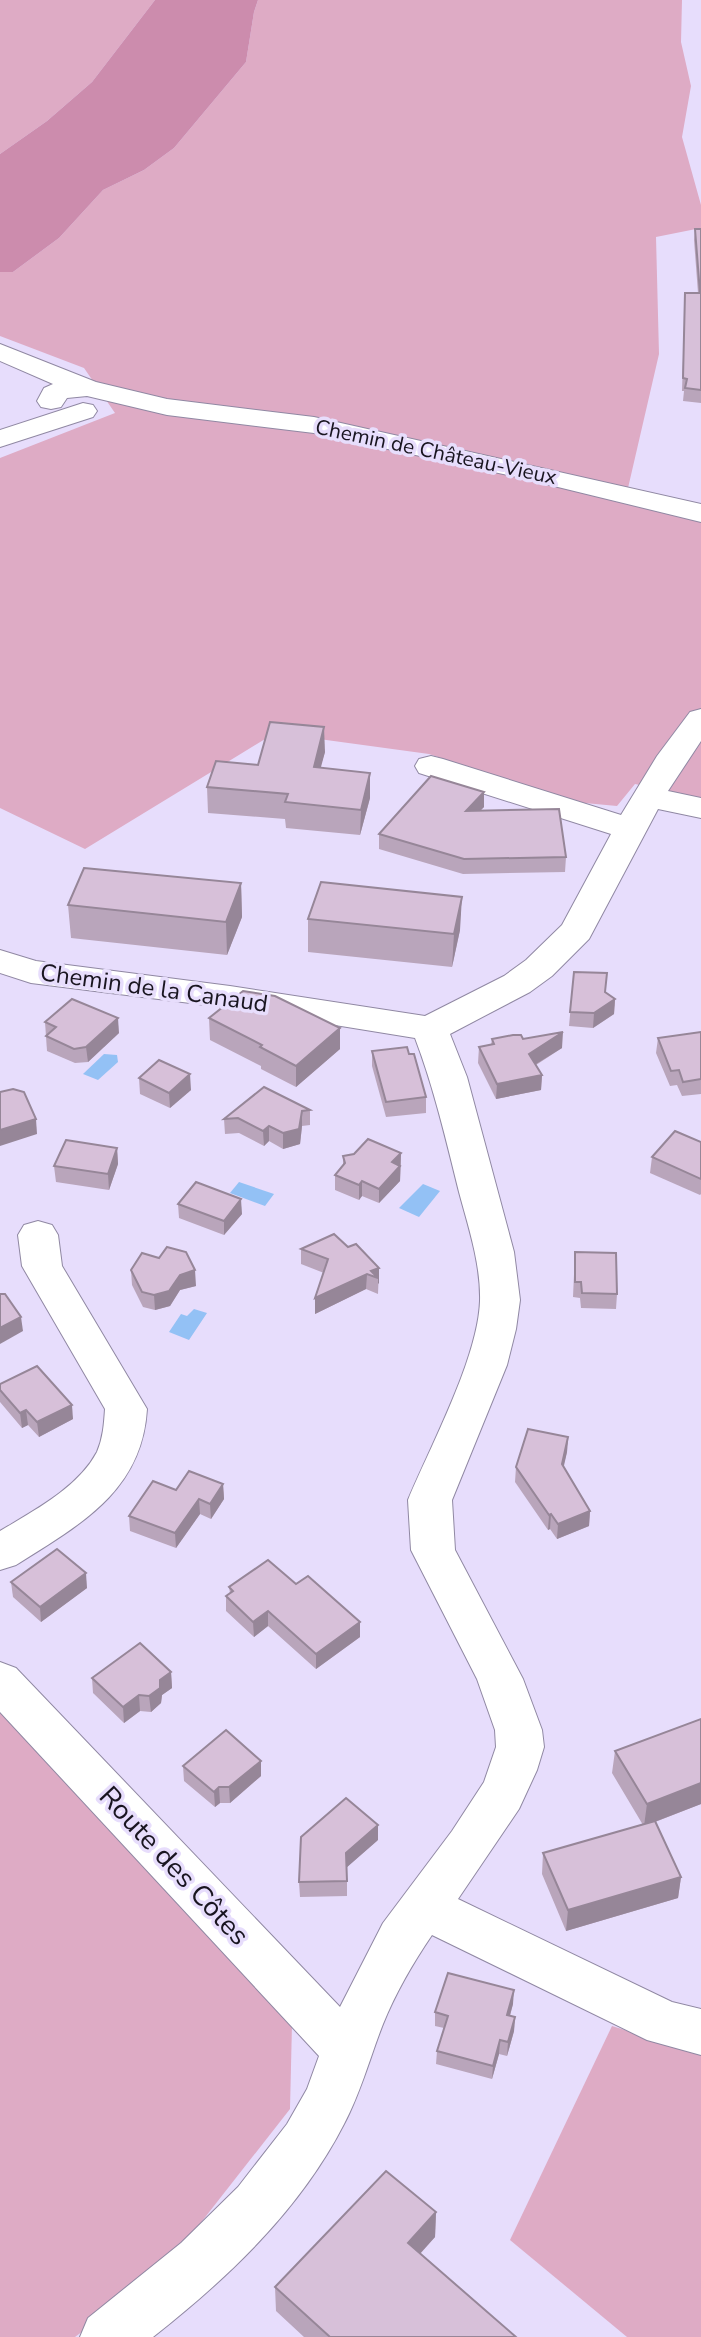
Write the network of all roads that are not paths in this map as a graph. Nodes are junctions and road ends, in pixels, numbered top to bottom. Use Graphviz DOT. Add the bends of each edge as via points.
graph roads {
  1 [pos="0,352"];
  2 [pos="34,366"];
  3 [pos="53,398"];
  4 [pos="91,400"];
  5 [pos="4,437"];
  6 [pos="701,513"];
  7 [pos="701,719"];
  8 [pos="431,766"];
  9 [pos="650,797"];
  10 [pos="701,808"];
  11 [pos="630,830"];
  12 [pos="0,961"];
  13 [pos="430,1029"];
  14 [pos="38,1235"];
  15 [pos="0,1553"];
  16 [pos="0,1681"];
  17 [pos="424,1907"];
  18 [pos="701,2032"];
  19 [pos="347,2050"];
  20 [pos="108,2337"];
  1 -- 2 [label="street"];
  2 -- 3 [label="street" via="48,381"];
  2 -- 4 [label="street"];
  3 -- 4 [label="street" via="62,410"];
  3 -- 5 [label="street, Chemin de Château-Vieux"];
  4 -- 5 [label="street, Chemin de Château-Vieux"];
  4 -- 6 [label="street, Chemin de Château-Vieux" via="353,432"];
  7 -- 9 [label="street" via="668,763"];
  8 -- 11 [label="street"];
  9 -- 10 [label="street"];
  9 -- 11 [label="street"];
  11 -- 13 [label="street" via="569,941 517,984"];
  12 -- 13 [label="street, Chemin de la Canaud" via="31,972"];
  13 -- 17 [label="street" via="448,1077 494,1252 500,1300 486,1365 430,1500 430,1529 433,1550 501,1683 520,1746 499,1801"];
  14 -- 15 [label="street" via="42,1266 126,1409 128,1427 122,1446 97,1485 76,1504"];
  16 -- 19 [label="street, Route des Côtes"];
  17 -- 18 [label="street" via="665,2024"];
  17 -- 19 [label="street" via="376,1980"];
  19 -- 20 [label="street" via="326,2108 262,2198 206,2259"];
}
